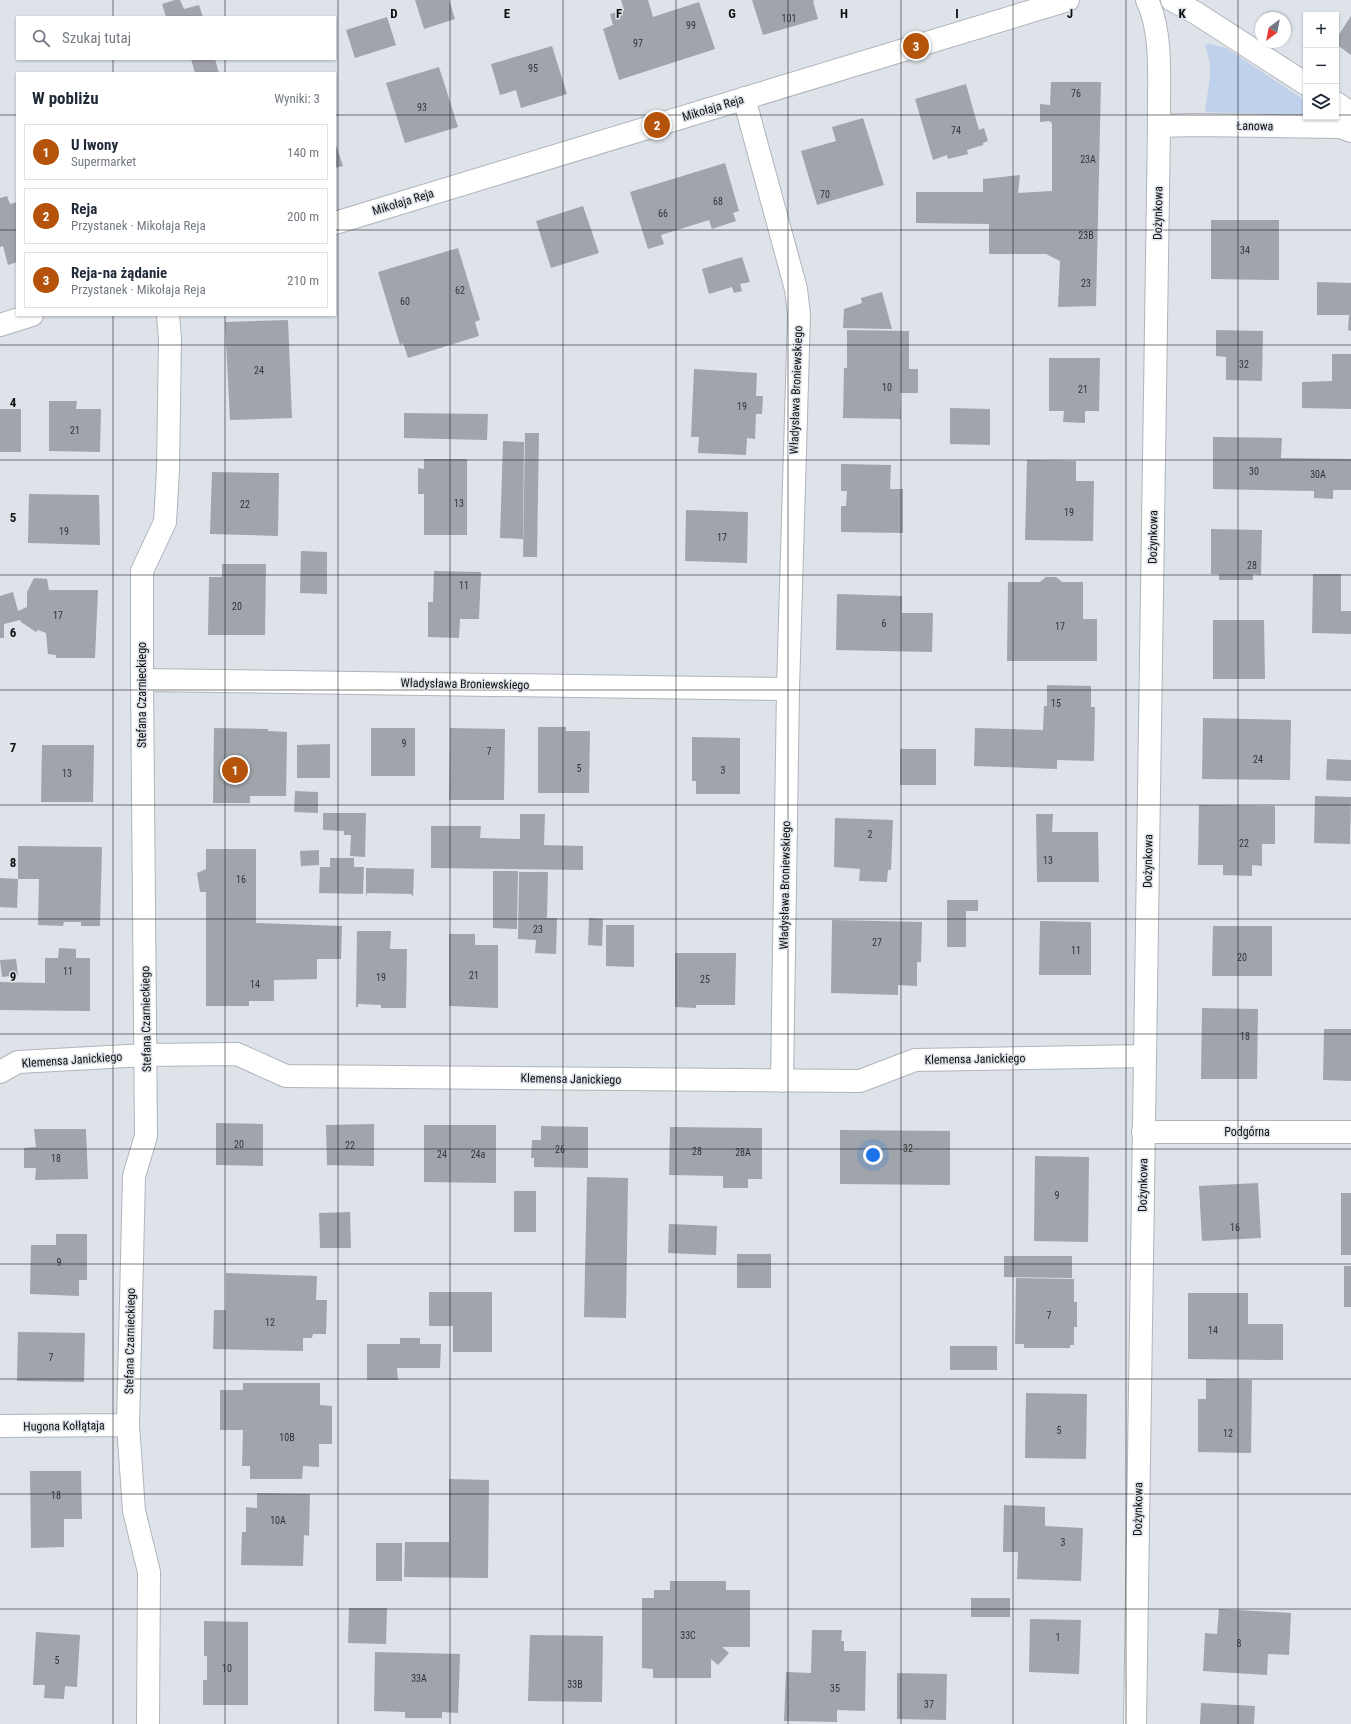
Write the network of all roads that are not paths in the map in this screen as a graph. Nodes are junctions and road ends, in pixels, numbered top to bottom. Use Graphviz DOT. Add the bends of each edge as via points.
graph roads {
  1 [pos="1068,0"];
  2 [pos="1148,0"];
  3 [pos="1172,0"];
  4 [pos="1303,82"];
  5 [pos="744,98"];
  6 [pos="1339,105"];
  7 [pos="1351,113"];
  8 [pos="1159,126"];
  9 [pos="1351,130"];
  10 [pos="336,223"];
  11 [pos="29,316"];
  12 [pos="168,316"];
  13 [pos="0,325"];
  14 [pos="142,680"];
  15 [pos="788,688"];
  16 [pos="146,1056"];
  17 [pos="1144,1056"];
  18 [pos="0,1072"];
  19 [pos="782,1081"];
  20 [pos="1143,1132"];
  21 [pos="1351,1132"];
  22 [pos="128,1425"];
  23 [pos="0,1426"];
  24 [pos="148,1724"];
  25 [pos="1135,1724"];
  1 -- 5 [label="street, Mikołaja Reja"];
  2 -- 8 [label="street, Dożynkowa" via="1158,34"];
  3 -- 4 [label="street"];
  5 -- 10 [label="street, Mikołaja Reja"];
  5 -- 15 [label="street, Władysława Broniewskiego" via="796,289 799,314"];
  6 -- 7 [label="street"];
  8 -- 9 [label="street, Łanowa" via="1340,127"];
  8 -- 17 [label="street, Dożynkowa"];
  11 -- 13 [label="street"];
  12 -- 14 [label="street, Stefana Czarnieckiego" via="170,347 165,522 142,571"];
  14 -- 15 [label="street, Władysława Broniewskiego"];
  14 -- 16 [label="street, Stefana Czarnieckiego"];
  15 -- 19 [label="street, Władysława Broniewskiego"];
  16 -- 18 [label="street, Klemensa Janickiego" via="18,1062"];
  16 -- 19 [label="street, Klemensa Janickiego" via="237,1054 286,1076"];
  16 -- 22 [label="street, Stefana Czarnieckiego" via="146,1136 134,1176"];
  17 -- 19 [label="street, Klemensa Janickiego" via="915,1060 860,1081"];
  17 -- 20 [label="street, Dożynkowa"];
  20 -- 21 [label="street, Podgórna"];
  20 -- 25 [label="street, Dożynkowa"];
  22 -- 23 [label="street, Hugona Kołłątaja"];
  22 -- 24 [label="street, Stefana Czarnieckiego" via="134,1511 149,1572"];
}
